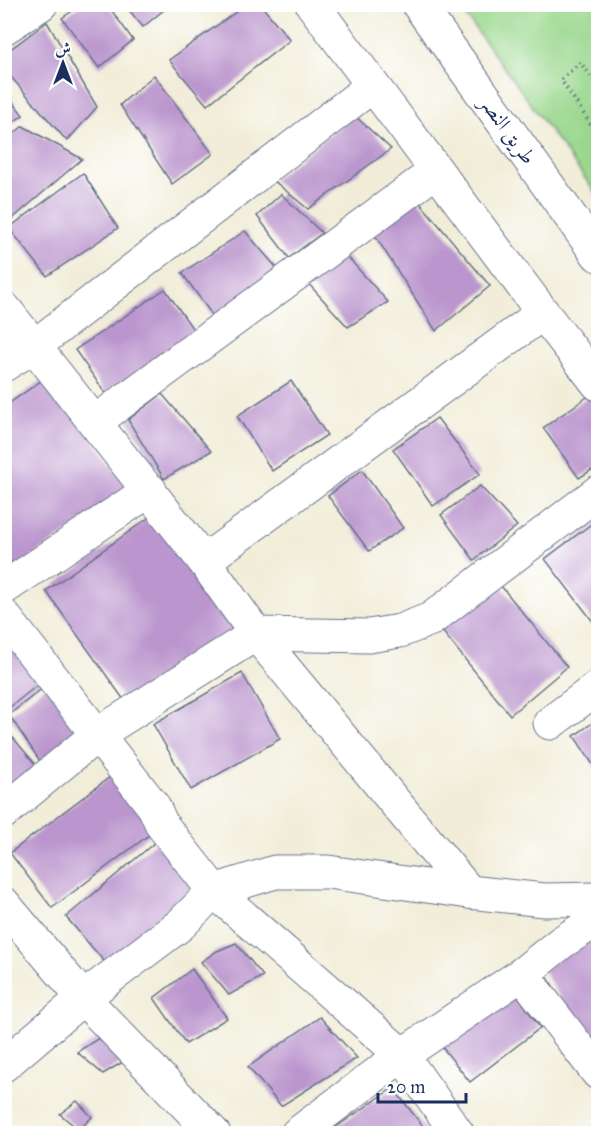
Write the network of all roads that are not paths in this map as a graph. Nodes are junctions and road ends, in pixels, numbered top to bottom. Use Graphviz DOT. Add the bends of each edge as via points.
graph roads {
  1 [pos="41,4"];
  2 [pos="312,4"];
  3 [pos="418,4"];
  4 [pos="4,28"];
  5 [pos="372,86"];
  6 [pos="436,171"];
  7 [pos="598,255"];
  8 [pos="4,308"];
  9 [pos="543,313"];
  10 [pos="33,347"];
  11 [pos="4,366"];
  12 [pos="598,384"];
  13 [pos="95,422"];
  14 [pos="150,490"];
  15 [pos="598,492"];
  16 [pos="204,561"];
  17 [pos="4,588"];
  18 [pos="4,616"];
  19 [pos="256,634"];
  20 [pos="598,687"];
  21 [pos="550,723"];
  22 [pos="98,734"];
  23 [pos="4,812"];
  24 [pos="214,891"];
  25 [pos="469,892"];
  26 [pos="598,899"];
  27 [pos="4,904"];
  28 [pos="598,919"];
  29 [pos="522,974"];
  30 [pos="83,998"];
  31 [pos="402,1055"];
  32 [pos="4,1065"];
  33 [pos="598,1073"];
  34 [pos="214,1134"];
  35 [pos="297,1134"];
  36 [pos="458,1134"];
  1 -- 4 [label="street"];
  2 -- 5 [label="street"];
  3 -- 7 [label="street, طريق النصر"];
  5 -- 6 [label="street"];
  5 -- 10 [label="street"];
  6 -- 9 [label="street"];
  6 -- 13 [label="street"];
  8 -- 10 [label="street"];
  9 -- 12 [label="street"];
  9 -- 16 [label="street"];
  10 -- 11 [label="street"];
  10 -- 13 [label="street"];
  13 -- 14 [label="street"];
  14 -- 16 [label="street"];
  14 -- 17 [label="street"];
  15 -- 19 [label="street" via="431,619 400,631 369,636"];
  16 -- 19 [label="street"];
  18 -- 22 [label="street"];
  19 -- 22 [label="street"];
  19 -- 25 [label="street"];
  20 -- 21 [label="street"];
  22 -- 23 [label="street"];
  22 -- 24 [label="street"];
  24 -- 25 [label="street" via="274,872 328,872"];
  24 -- 30 [label="street" via="180,925"];
  24 -- 31 [label="street"];
  25 -- 26 [label="street" via="544,900"];
  27 -- 30 [label="street"];
  28 -- 29 [label="street"];
  29 -- 31 [label="street"];
  29 -- 33 [label="street"];
  30 -- 32 [label="street"];
  30 -- 34 [label="street"];
  31 -- 35 [label="street"];
  31 -- 36 [label="street"];
}
